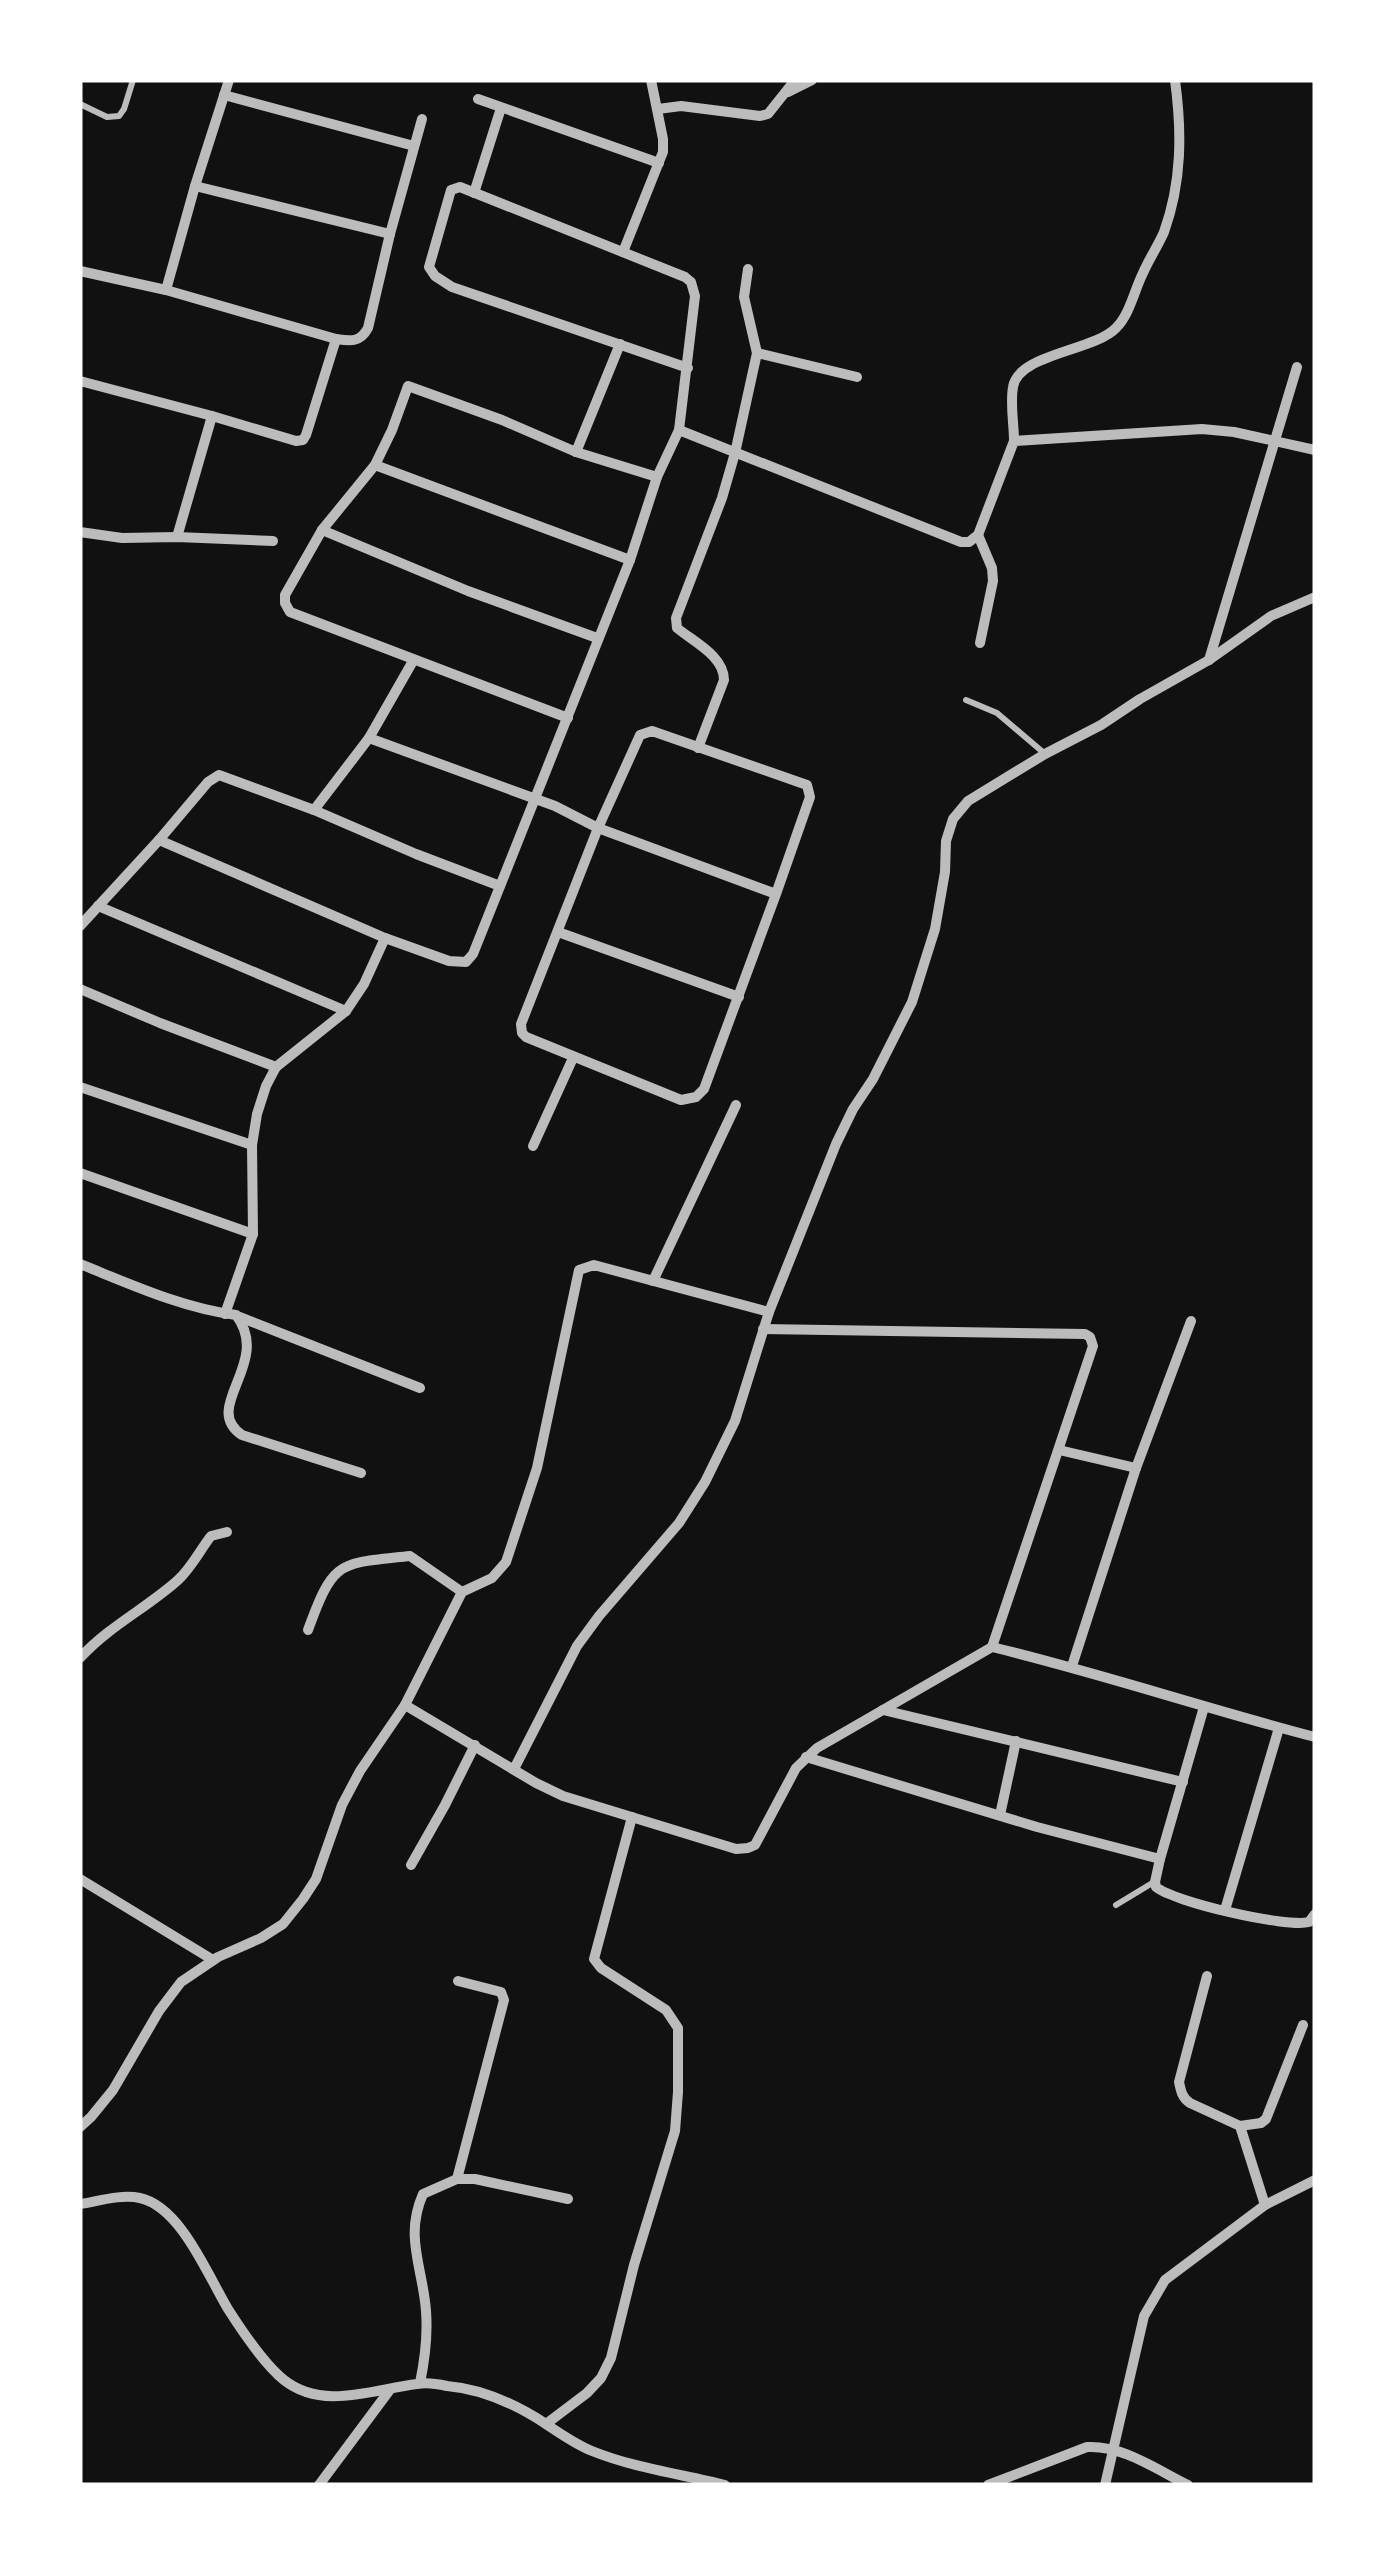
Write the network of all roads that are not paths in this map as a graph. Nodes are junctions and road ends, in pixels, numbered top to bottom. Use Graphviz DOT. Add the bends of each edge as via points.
graph roads {
  1 [pos="134,80"];
  2 [pos="229,80"];
  3 [pos="651,80"];
  4 [pos="795,80"];
  5 [pos="812,80"];
  6 [pos="1175,80"];
  7 [pos="787,92"];
  8 [pos="224,95"];
  9 [pos="478,100"];
  10 [pos="80,104"];
  11 [pos="501,108"];
  12 [pos="663,108"];
  13 [pos="422,119"];
  14 [pos="414,146"];
  15 [pos="659,163"];
  16 [pos="195,186"];
  17 [pos="474,193"];
  18 [pos="390,234"];
  19 [pos="623,252"];
  20 [pos="80,270"];
  21 [pos="748,270"];
  22 [pos="166,290"];
  23 [pos="336,339"];
  24 [pos="620,344"];
  25 [pos="757,353"];
  26 [pos="1297,367"];
  27 [pos="688,368"];
  28 [pos="856,376"];
  29 [pos="80,380"];
  30 [pos="212,416"];
  31 [pos="679,430"];
  32 [pos="1014,441"];
  33 [pos="1276,441"];
  34 [pos="1315,450"];
  35 [pos="576,452"];
  36 [pos="735,453"];
  37 [pos="374,466"];
  38 [pos="657,477"];
  39 [pos="322,530"];
  40 [pos="80,532"];
  41 [pos="978,535"];
  42 [pos="177,537"];
  43 [pos="273,541"];
  44 [pos="630,560"];
  45 [pos="1315,598"];
  46 [pos="596,638"];
  47 [pos="980,644"];
  48 [pos="413,660"];
  49 [pos="1209,660"];
  50 [pos="966,700"];
  51 [pos="568,718"];
  52 [pos="369,738"];
  53 [pos="698,748"];
  54 [pos="1045,754"];
  55 [pos="534,799"];
  56 [pos="314,810"];
  57 [pos="598,828"];
  58 [pos="159,840"];
  59 [pos="500,886"];
  60 [pos="776,894"];
  61 [pos="98,906"];
  62 [pos="80,926"];
  63 [pos="558,932"];
  64 [pos="385,938"];
  65 [pos="80,989"];
  66 [pos="739,997"];
  67 [pos="346,1011"];
  68 [pos="573,1058"];
  69 [pos="276,1066"];
  70 [pos="83,1088"];
  71 [pos="80,1102"];
  72 [pos="736,1105"];
  73 [pos="252,1145"];
  74 [pos="533,1146"];
  75 [pos="80,1174"];
  76 [pos="254,1234"];
  77 [pos="80,1264"];
  78 [pos="653,1281"];
  79 [pos="768,1312"];
  80 [pos="230,1315"];
  81 [pos="1191,1321"];
  82 [pos="763,1329"];
  83 [pos="420,1388"];
  84 [pos="1059,1450"];
  85 [pos="1136,1468"];
  86 [pos="361,1474"];
  87 [pos="226,1532"];
  88 [pos="462,1592"];
  89 [pos="308,1630"];
  90 [pos="992,1647"];
  91 [pos="80,1658"];
  92 [pos="1072,1666"];
  93 [pos="405,1705"];
  94 [pos="1204,1707"];
  95 [pos="883,1710"];
  96 [pos="1278,1728"];
  97 [pos="1315,1737"];
  98 [pos="1016,1742"];
  99 [pos="475,1745"];
  100 [pos="806,1757"];
  101 [pos="514,1769"];
  102 [pos="1183,1782"];
  103 [pos="1000,1815"];
  104 [pos="632,1817"];
  105 [pos="1160,1858"];
  106 [pos="411,1865"];
  107 [pos="80,1878"];
  108 [pos="1155,1882"];
  109 [pos="1116,1905"];
  110 [pos="1225,1910"];
  111 [pos="1315,1914"];
  112 [pos="213,1960"];
  113 [pos="1207,1976"];
  114 [pos="458,1981"];
  115 [pos="1303,2025"];
  116 [pos="1240,2126"];
  117 [pos="80,2127"];
  118 [pos="457,2180"];
  119 [pos="1315,2180"];
  120 [pos="568,2199"];
  121 [pos="80,2204"];
  122 [pos="1266,2204"];
  123 [pos="420,2383"];
  124 [pos="390,2390"];
  125 [pos="546,2424"];
  126 [pos="1114,2449"];
  127 [pos="719,2484"];
  128 [pos="319,2485"];
  129 [pos="988,2485"];
  130 [pos="1105,2485"];
  131 [pos="1188,2485"];
  1 -- 10 [label="lane" via="118,116"];
  2 -- 8 [label="street"];
  3 -- 12 [label="street"];
  4 -- 7 [label="street"];
  5 -- 7 [label="street"];
  6 -- 32 [label="street" via="1179,172 1162,236 1112,332 1017,376"];
  7 -- 12 [label="street" via="760,116"];
  8 -- 14 [label="street"];
  8 -- 16 [label="street"];
  9 -- 11 [label="street"];
  11 -- 15 [label="street"];
  11 -- 17 [label="street"];
  12 -- 15 [label="street"];
  13 -- 14 [label="street"];
  14 -- 18 [label="street"];
  15 -- 19 [label="street"];
  16 -- 18 [label="street"];
  16 -- 22 [label="street"];
  17 -- 19 [label="street"];
  17 -- 24 [label="street" via="460,187 448,194 429,266 435,276 452,288"];
  18 -- 23 [label="street" via="368,328 358,340"];
  19 -- 27 [label="street" via="692,282"];
  20 -- 22 [label="street"];
  21 -- 25 [label="street" via="744,296"];
  22 -- 23 [label="street"];
  23 -- 30 [label="street" via="302,440"];
  24 -- 27 [label="street"];
  24 -- 35 [label="street"];
  25 -- 28 [label="street"];
  25 -- 36 [label="street"];
  26 -- 33 [label="street"];
  27 -- 31 [label="street"];
  29 -- 30 [label="street"];
  30 -- 42 [label="street"];
  31 -- 36 [label="street"];
  31 -- 38 [label="street"];
  32 -- 33 [label="street" via="1202,429"];
  32 -- 41 [label="street"];
  33 -- 34 [label="street"];
  33 -- 49 [label="street"];
  35 -- 37 [label="street" via="408,386"];
  35 -- 38 [label="street"];
  36 -- 41 [label="street" via="961,542"];
  36 -- 53 [label="street" via="676,618 677,628 724,672"];
  37 -- 39 [label="street"];
  37 -- 44 [label="street"];
  38 -- 44 [label="street"];
  39 -- 46 [label="street"];
  39 -- 48 [label="street" via="284,596 287,608"];
  40 -- 42 [label="street"];
  41 -- 47 [label="street" via="993,581"];
  42 -- 43 [label="street"];
  44 -- 46 [label="street"];
  45 -- 49 [label="street" via="1271,616"];
  46 -- 51 [label="street"];
  48 -- 51 [label="street"];
  48 -- 52 [label="street"];
  49 -- 54 [label="street"];
  50 -- 54 [label="lane" via="997,712"];
  51 -- 55 [label="street"];
  52 -- 55 [label="street"];
  52 -- 56 [label="street"];
  53 -- 57 [label="street" via="652,731 640,734"];
  53 -- 60 [label="street" via="808,785 810,797"];
  54 -- 79 [label="street" via="968,801 953,819 934,930 912,1002 836,1144"];
  55 -- 57 [label="street"];
  55 -- 59 [label="street"];
  56 -- 58 [label="street" via="220,775"];
  56 -- 59 [label="street"];
  57 -- 60 [label="street"];
  57 -- 63 [label="street"];
  58 -- 61 [label="street"];
  58 -- 64 [label="street"];
  59 -- 64 [label="street" via="466,962"];
  60 -- 66 [label="street"];
  61 -- 62 [label="street"];
  61 -- 67 [label="street"];
  63 -- 66 [label="street"];
  63 -- 68 [label="street" via="521,1028 526,1037"];
  64 -- 67 [label="street"];
  65 -- 69 [label="street"];
  66 -- 68 [label="street" via="704,1090 689,1100"];
  67 -- 69 [label="street"];
  68 -- 74 [label="street"];
  69 -- 73 [label="street" via="256,1114"];
  70 -- 71 [label="street"];
  70 -- 73 [label="street"];
  72 -- 78 [label="street"];
  73 -- 76 [label="street"];
  75 -- 76 [label="street"];
  76 -- 80 [label="street"];
  77 -- 80 [label="street"];
  78 -- 79 [label="street"];
  78 -- 88 [label="street" via="594,1266 580,1270 537,1468 506,1562 492,1578"];
  79 -- 82 [label="street"];
  80 -- 83 [label="street"];
  80 -- 86 [label="street" via="244,1325 248,1349 228,1406 234,1430"];
  81 -- 85 [label="street"];
  82 -- 84 [label="street" via="1085,1334 1094,1346"];
  82 -- 101 [label="street" via="735,1421 705,1482 577,1646"];
  84 -- 85 [label="street"];
  84 -- 90 [label="street"];
  85 -- 92 [label="street"];
  87 -- 91 [label="street" via="210,1536 179,1579"];
  88 -- 89 [label="street" via="410,1556 364,1561 328,1581"];
  88 -- 93 [label="street"];
  90 -- 92 [label="street"];
  90 -- 95 [label="street"];
  92 -- 94 [label="street"];
  93 -- 99 [label="street"];
  93 -- 112 [label="street" via="342,1805 304,1899 283,1924"];
  94 -- 96 [label="street"];
  94 -- 102 [label="street"];
  95 -- 98 [label="street"];
  95 -- 100 [label="street"];
  96 -- 97 [label="street"];
  96 -- 110 [label="street"];
  98 -- 102 [label="street"];
  98 -- 103 [label="street"];
  99 -- 101 [label="street"];
  99 -- 106 [label="street"];
  100 -- 103 [label="street"];
  100 -- 104 [label="street" via="748,1848"];
  101 -- 104 [label="street" via="563,1796"];
  102 -- 105 [label="street"];
  103 -- 105 [label="street"];
  104 -- 125 [label="street" via="594,1959 666,2010 678,2028 675,2131 611,2358 587,2393"];
  105 -- 108 [label="street"];
  107 -- 112 [label="street"];
  108 -- 109 [label="lane"];
  108 -- 110 [label="street" via="1160,1891"];
  110 -- 111 [label="street" via="1296,1924"];
  112 -- 117 [label="street" via="181,1982 113,2090"];
  113 -- 116 [label="street" via="1180,2091 1184,2100"];
  114 -- 118 [label="street" via="501,1992 504,2000"];
  115 -- 116 [label="street" via="1266,2119"];
  116 -- 122 [label="street"];
  118 -- 120 [label="street"];
  118 -- 123 [label="street" via="422,2194 416,2208 414,2247 427,2346"];
  119 -- 122 [label="street"];
  121 -- 124 [label="street" via="123,2197 157,2204 283,2380 320,2396"];
  122 -- 126 [label="street" via="1157,2291 1144,2316"];
  123 -- 124 [label="street"];
  123 -- 125 [label="street" via="481,2393"];
  124 -- 128 [label="street"];
  125 -- 127 [label="street" via="606,2456"];
  126 -- 129 [label="street" via="1088,2447"];
  126 -- 130 [label="street"];
  126 -- 131 [label="street"];
}
